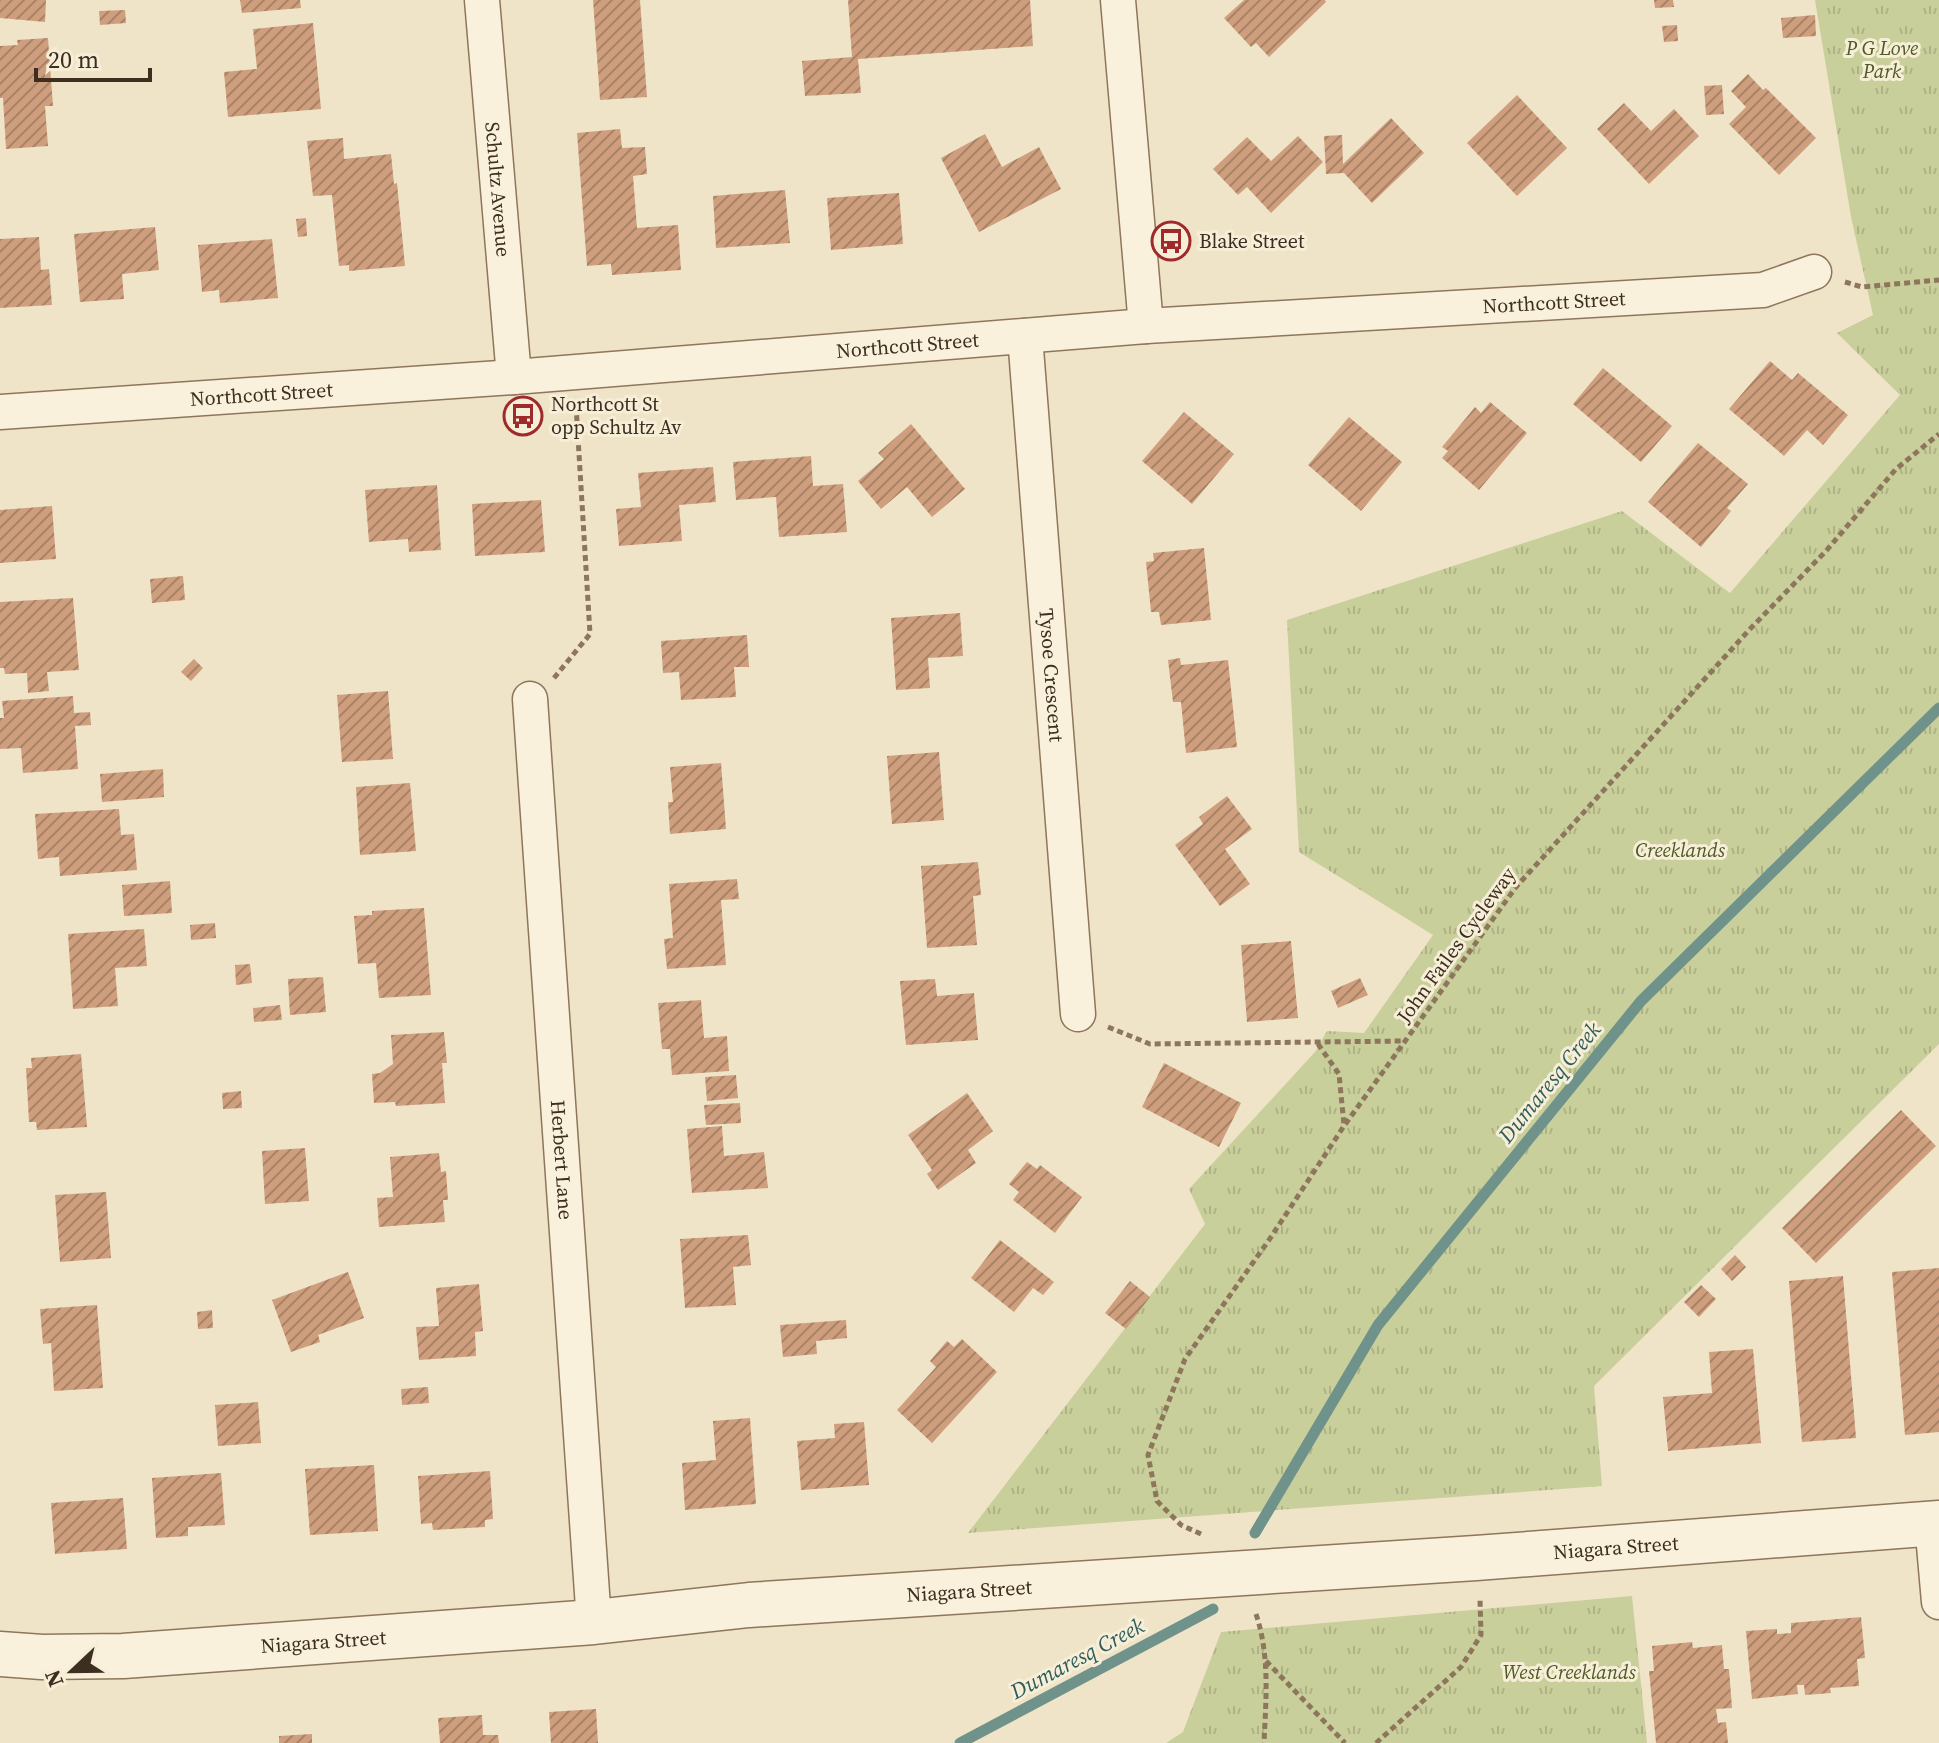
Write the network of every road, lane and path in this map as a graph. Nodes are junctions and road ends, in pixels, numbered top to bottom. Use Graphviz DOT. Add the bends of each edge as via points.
graph roads {
  1 [pos="482,0"];
  2 [pos="1118,0"];
  3 [pos="1814,272"];
  4 [pos="1939,280"];
  5 [pos="1862,287"];
  6 [pos="1146,326"];
  7 [pos="1025,336"];
  8 [pos="514,377"];
  9 [pos="576,398"];
  10 [pos="0,412"];
  11 [pos="1939,434"];
  12 [pos="563,670"];
  13 [pos="530,699"];
  14 [pos="1078,1014"];
  15 [pos="1125,1034"];
  16 [pos="1405,1041"];
  17 [pos="1318,1044"];
  18 [pos="1344,1126"];
  19 [pos="1936,1523"];
  20 [pos="1204,1535"];
  21 [pos="1479,1590"];
  22 [pos="1939,1602"];
  23 [pos="1254,1606"];
  24 [pos="594,1622"];
  25 [pos="0,1654"];
  26 [pos="1266,1661"];
  27 [pos="1264,1743"];
  28 [pos="1345,1743"];
  29 [pos="1376,1743"];
  1 -- 8 [label="street, Schultz Avenue"];
  2 -- 6 [label="street"];
  3 -- 6 [label="street, Northcott Street" via="1763,290"];
  4 -- 5 [label="path"];
  6 -- 7 [label="street, Northcott Street"];
  7 -- 8 [label="street, Northcott Street"];
  7 -- 14 [label="street, Tysoe Crescent"];
  8 -- 10 [label="street, Northcott Street"];
  9 -- 12 [label="path" via="590,634"];
  11 -- 16 [label="path, John Failes Cycleway" via="1896,469 1516,887"];
  13 -- 24 [label="street, Herbert Lane"];
  15 -- 17 [label="path" via="1150,1044"];
  16 -- 17 [label="path"];
  16 -- 18 [label="path, John Failes Cycleway"];
  17 -- 18 [label="path" via="1339,1074"];
  18 -- 20 [label="path, John Failes Cycleway" via="1185,1359 1148,1455 1157,1501 1181,1525"];
  19 -- 22 [label="street"];
  19 -- 24 [label="street, Niagara Street" via="749,1605"];
  21 -- 29 [label="path" via="1481,1635 1461,1667"];
  23 -- 26 [label="path"];
  24 -- 25 [label="street, Niagara Street" via="123,1656"];
  26 -- 27 [label="path"];
  26 -- 28 [label="path"];
}
